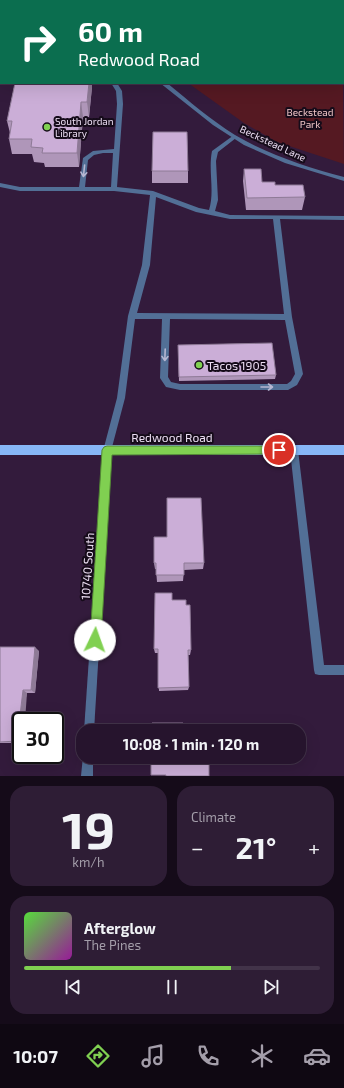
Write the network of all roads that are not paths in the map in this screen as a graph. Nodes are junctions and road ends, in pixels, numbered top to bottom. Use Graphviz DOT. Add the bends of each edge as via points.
graph roads {
  1 [pos="115,84"];
  2 [pos="164,84"];
  3 [pos="234,136"];
  4 [pos="116,151"];
  5 [pos="344,179"];
  6 [pos="0,186"];
  7 [pos="82,189"];
  8 [pos="114,189"];
  9 [pos="153,193"];
  10 [pos="212,213"];
  11 [pos="276,217"];
  12 [pos="344,218"];
  13 [pos="132,316"];
  14 [pos="166,316"];
  15 [pos="288,317"];
  16 [pos="0,450"];
  17 [pos="107,450"];
  18 [pos="294,450"];
  19 [pos="344,450"];
  20 [pos="344,670"];
  21 [pos="90,724"];
  22 [pos="88,764"];
  23 [pos="87,776"];
  1 -- 4 [label="street" via="119,91 120,104"];
  2 -- 3 [label="street, Beckstead Lane"];
  3 -- 5 [label="street, Beckstead Lane" via="305,169"];
  3 -- 10 [label="street" via="215,151 215,200"];
  4 -- 7 [label="street, one-way" via="98,151 88,155 85,159"];
  4 -- 8 [label="street"];
  6 -- 7 [label="street" via="20,189"];
  7 -- 8 [label="street"];
  8 -- 9 [label="street"];
  9 -- 10 [label="street"];
  9 -- 13 [label="street, 10740 South" via="146,265"];
  10 -- 11 [label="street" via="230,217"];
  11 -- 12 [label="street"];
  11 -- 15 [label="street"];
  13 -- 14 [label="street"];
  13 -- 17 [label="street, 10740 South" via="121,398"];
  14 -- 15 [label="street"];
  14 -- 15 [label="street, one-way" via="164,378 169,385 188,387 288,387 294,383 299,374"];
  16 -- 17 [label="main road, Redwood Road"];
  17 -- 18 [label="main road, Redwood Road"];
  17 -- 21 [label="street, 10740 South"];
  18 -- 19 [label="main road, Redwood Road"];
  18 -- 20 [label="street" via="319,670"];
  22 -- 23 [label="street"];
}
